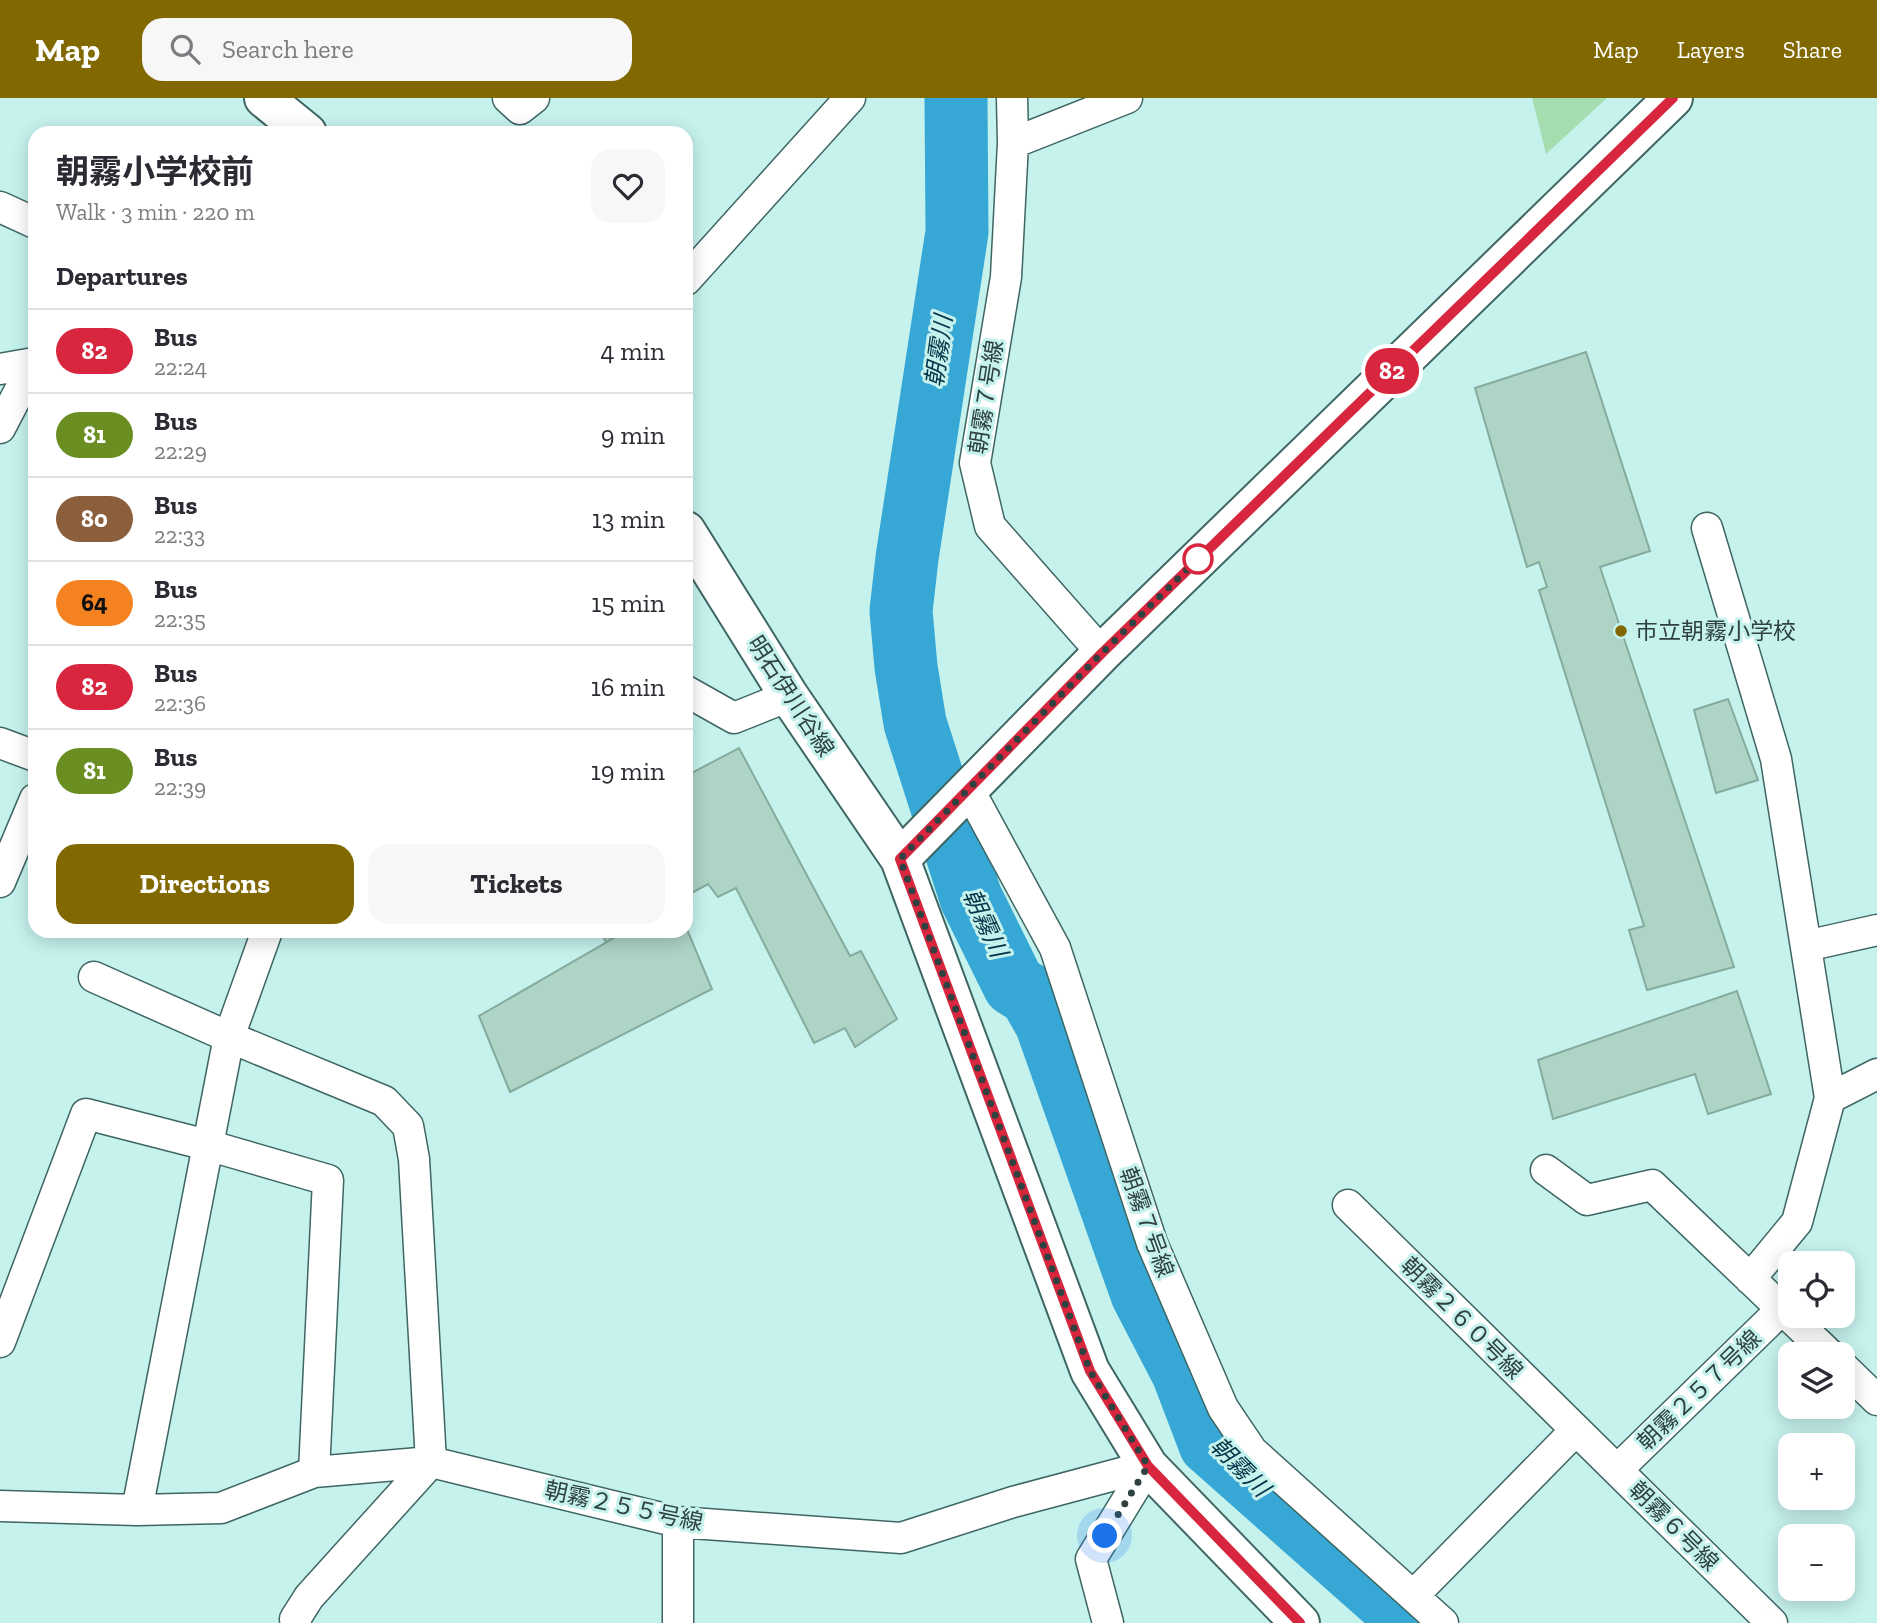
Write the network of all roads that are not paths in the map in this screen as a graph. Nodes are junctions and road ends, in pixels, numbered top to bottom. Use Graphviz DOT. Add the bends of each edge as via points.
graph roads {
  1 [pos="264,98"];
  2 [pos="508,98"];
  3 [pos="534,98"];
  4 [pos="850,98"];
  5 [pos="1012,98"];
  6 [pos="1127,98"];
  7 [pos="1673,98"];
  8 [pos="298,126"];
  9 [pos="1013,143"];
  10 [pos="0,207"];
  11 [pos="28,220"];
  12 [pos="693,272"];
  13 [pos="28,364"];
  14 [pos="0,369"];
  15 [pos="28,376"];
  16 [pos="0,428"];
  17 [pos="1707,528"];
  18 [pos="693,542"];
  19 [pos="1102,653"];
  20 [pos="693,695"];
  21 [pos="789,696"];
  22 [pos="0,743"];
  23 [pos="28,753"];
  24 [pos="963,796"];
  25 [pos="28,816"];
  26 [pos="900,859"];
  27 [pos="0,882"];
  28 [pos="1877,930"];
  29 [pos="264,938"];
  30 [pos="1806,946"];
  31 [pos="94,977"];
  32 [pos="229,1037"];
  33 [pos="1877,1074"];
  34 [pos="1830,1098"];
  35 [pos="207,1145"];
  36 [pos="1546,1170"];
  37 [pos="1348,1205"];
  38 [pos="1751,1279"];
  39 [pos="1778,1305"];
  40 [pos="1778,1313"];
  41 [pos="1802,1328"];
  42 [pos="0,1342"];
  43 [pos="1816,1342"];
  44 [pos="1855,1379"];
  45 [pos="1877,1400"];
  46 [pos="1576,1430"];
  47 [pos="431,1462"];
  48 [pos="1148,1466"];
  49 [pos="1617,1470"];
  50 [pos="314,1472"];
  51 [pos="0,1506"];
  52 [pos="137,1510"];
  53 [pos="678,1522"];
  54 [pos="1413,1596"];
  55 [pos="296,1623"];
  56 [pos="678,1623"];
  57 [pos="1108,1623"];
  58 [pos="1300,1623"];
  59 [pos="1443,1623"];
  60 [pos="1772,1623"];
  1 -- 8 [label="street"];
  2 -- 3 [label="street" via="520,109"];
  4 -- 12 [label="street"];
  5 -- 9 [label="street, 朝霧７号線"];
  6 -- 9 [label="street"];
  7 -- 19 [label="street"];
  9 -- 19 [label="street, 朝霧７号線" via="1006,277 975,463 990,526"];
  10 -- 11 [label="street"];
  13 -- 14 [label="street"];
  15 -- 16 [label="street"];
  17 -- 30 [label="street" via="1776,759"];
  18 -- 21 [label="street, 明石伊川谷線"];
  19 -- 24 [label="street"];
  20 -- 21 [label="street" via="734,718"];
  21 -- 26 [label="street, 明石伊川谷線"];
  22 -- 23 [label="street"];
  24 -- 26 [label="street"];
  24 -- 54 [label="street, 朝霧７号線" via="1055,948 1152,1243 1223,1408 1252,1451"];
  25 -- 27 [label="street"];
  26 -- 48 [label="street, 明石伊川谷線" via="1090,1371"];
  28 -- 30 [label="street"];
  29 -- 32 [label="street"];
  30 -- 34 [label="street"];
  31 -- 32 [label="street"];
  32 -- 35 [label="street"];
  32 -- 47 [label="street" via="384,1101 408,1126 414,1159"];
  33 -- 34 [label="street"];
  34 -- 38 [label="street" via="1797,1222"];
  35 -- 42 [label="street" via="86,1114"];
  35 -- 50 [label="street" via="328,1180"];
  35 -- 52 [label="street"];
  36 -- 38 [label="street" via="1587,1200 1652,1185"];
  37 -- 46 [label="street, 朝霧２６０号線"];
  38 -- 39 [label="street"];
  40 -- 49 [label="street, 朝霧２５７号線"];
  41 -- 43 [label="street"];
  44 -- 45 [label="street"];
  46 -- 49 [label="street, 朝霧６号線"];
  46 -- 54 [label="street"];
  47 -- 50 [label="street, 朝霧２５５号線"];
  47 -- 53 [label="street, 朝霧２５５号線"];
  47 -- 55 [label="street" via="309,1597"];
  48 -- 53 [label="street, 朝霧２５５号線" via="901,1538"];
  48 -- 57 [label="street" via="1091,1559"];
  48 -- 58 [label="street, 明石伊川谷線"];
  49 -- 60 [label="street, 朝霧６号線"];
  50 -- 52 [label="street, 朝霧２５５号線" via="221,1508"];
  51 -- 52 [label="street, 朝霧２５５号線"];
  53 -- 56 [label="street"];
  54 -- 59 [label="street, 朝霧７号線"];
}
